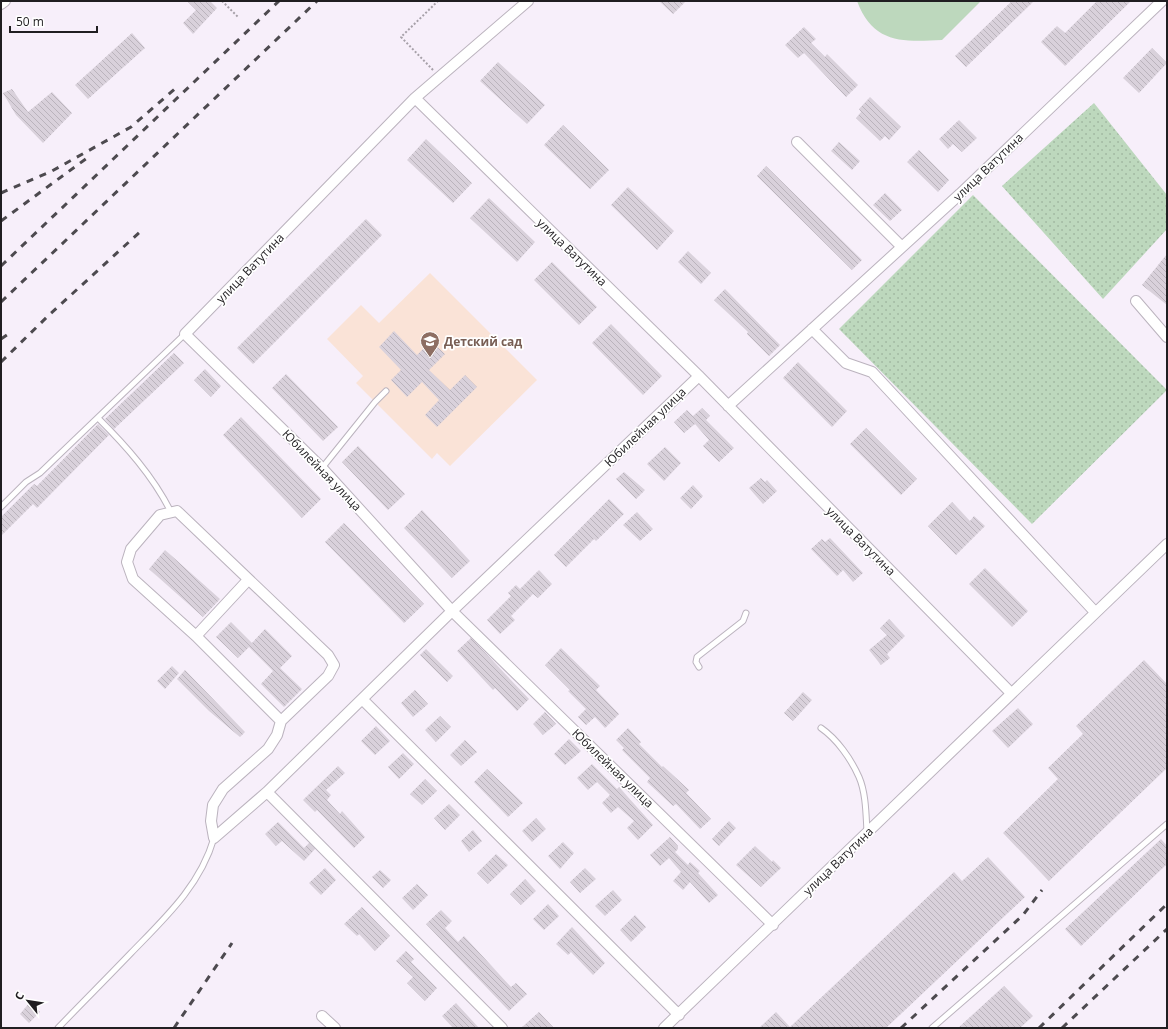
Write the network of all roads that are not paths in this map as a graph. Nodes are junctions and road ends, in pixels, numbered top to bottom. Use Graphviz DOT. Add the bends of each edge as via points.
graph roads {
  1 [pos="5,1"];
  2 [pos="528,1"];
  3 [pos="1162,1"];
  4 [pos="1,4"];
  5 [pos="415,98"];
  6 [pos="797,142"];
  7 [pos="902,247"];
  8 [pos="1136,302"];
  9 [pos="812,329"];
  10 [pos="185,334"];
  11 [pos="1167,337"];
  12 [pos="699,376"];
  13 [pos="386,391"];
  14 [pos="728,406"];
  15 [pos="98,418"];
  16 [pos="322,468"];
  17 [pos="1,507"];
  18 [pos="171,512"];
  19 [pos="1167,544"];
  20 [pos="248,580"];
  21 [pos="452,611"];
  22 [pos="1095,612"];
  23 [pos="746,613"];
  24 [pos="196,636"];
  25 [pos="699,667"];
  26 [pos="1011,693"];
  27 [pos="363,700"];
  28 [pos="281,721"];
  29 [pos="821,728"];
  30 [pos="267,792"];
  31 [pos="1167,824"];
  32 [pos="867,833"];
  33 [pos="214,838"];
  34 [pos="773,925"];
  35 [pos="679,1015"];
  36 [pos="322,1016"];
  37 [pos="58,1028"];
  38 [pos="336,1028"];
  39 [pos="502,1028"];
  40 [pos="664,1028"];
  41 [pos="932,1028"];
  1 -- 4 [label="street"];
  2 -- 5 [label="street, улица Ватутина"];
  3 -- 7 [label="street, улица Ватутина"];
  5 -- 10 [label="street, улица Ватутина"];
  5 -- 12 [label="street, улица Ватутина"];
  6 -- 7 [label="street"];
  7 -- 9 [label="street, улица Ватутина"];
  8 -- 11 [label="street"];
  9 -- 14 [label="street, улица Ватутина"];
  9 -- 22 [label="street" via="846,363 872,372"];
  10 -- 15 [label="lane"];
  10 -- 16 [label="street, Юбилейная улица"];
  12 -- 14 [label="street, улица Ватутина"];
  12 -- 21 [label="street, Юбилейная улица"];
  13 -- 16 [label="lane"];
  14 -- 26 [label="street, улица Ватутина"];
  15 -- 17 [label="lane"];
  15 -- 18 [label="lane" via="122,441 151,478"];
  16 -- 21 [label="street, Юбилейная улица"];
  18 -- 20 [label="street" via="177,511"];
  18 -- 24 [label="street" via="160,515 131,549 127,562 133,579"];
  19 -- 22 [label="street, улица Ватутина"];
  20 -- 24 [label="street"];
  20 -- 28 [label="street" via="328,656 334,665 328,676"];
  21 -- 27 [label="street, Юбилейная улица"];
  21 -- 34 [label="street, Юбилейная улица"];
  22 -- 26 [label="street, улица Ватутина"];
  23 -- 25 [label="lane" via="743,621 697,657"];
  24 -- 28 [label="street"];
  26 -- 32 [label="street, улица Ватутина"];
  27 -- 30 [label="street, Юбилейная улица"];
  27 -- 35 [label="street"];
  28 -- 33 [label="street" via="268,749 223,789 213,805 211,821"];
  29 -- 32 [label="lane" via="845,754 859,778 865,805"];
  30 -- 33 [label="street, Юбилейная улица"];
  30 -- 39 [label="street"];
  31 -- 41 [label="lane"];
  32 -- 34 [label="street, улица Ватутина"];
  33 -- 37 [label="lane" via="209,856 178,905"];
  34 -- 35 [label="street, улица Ватутина"];
  35 -- 40 [label="street, улица Ватутина"];
  36 -- 38 [label="street"];
}
